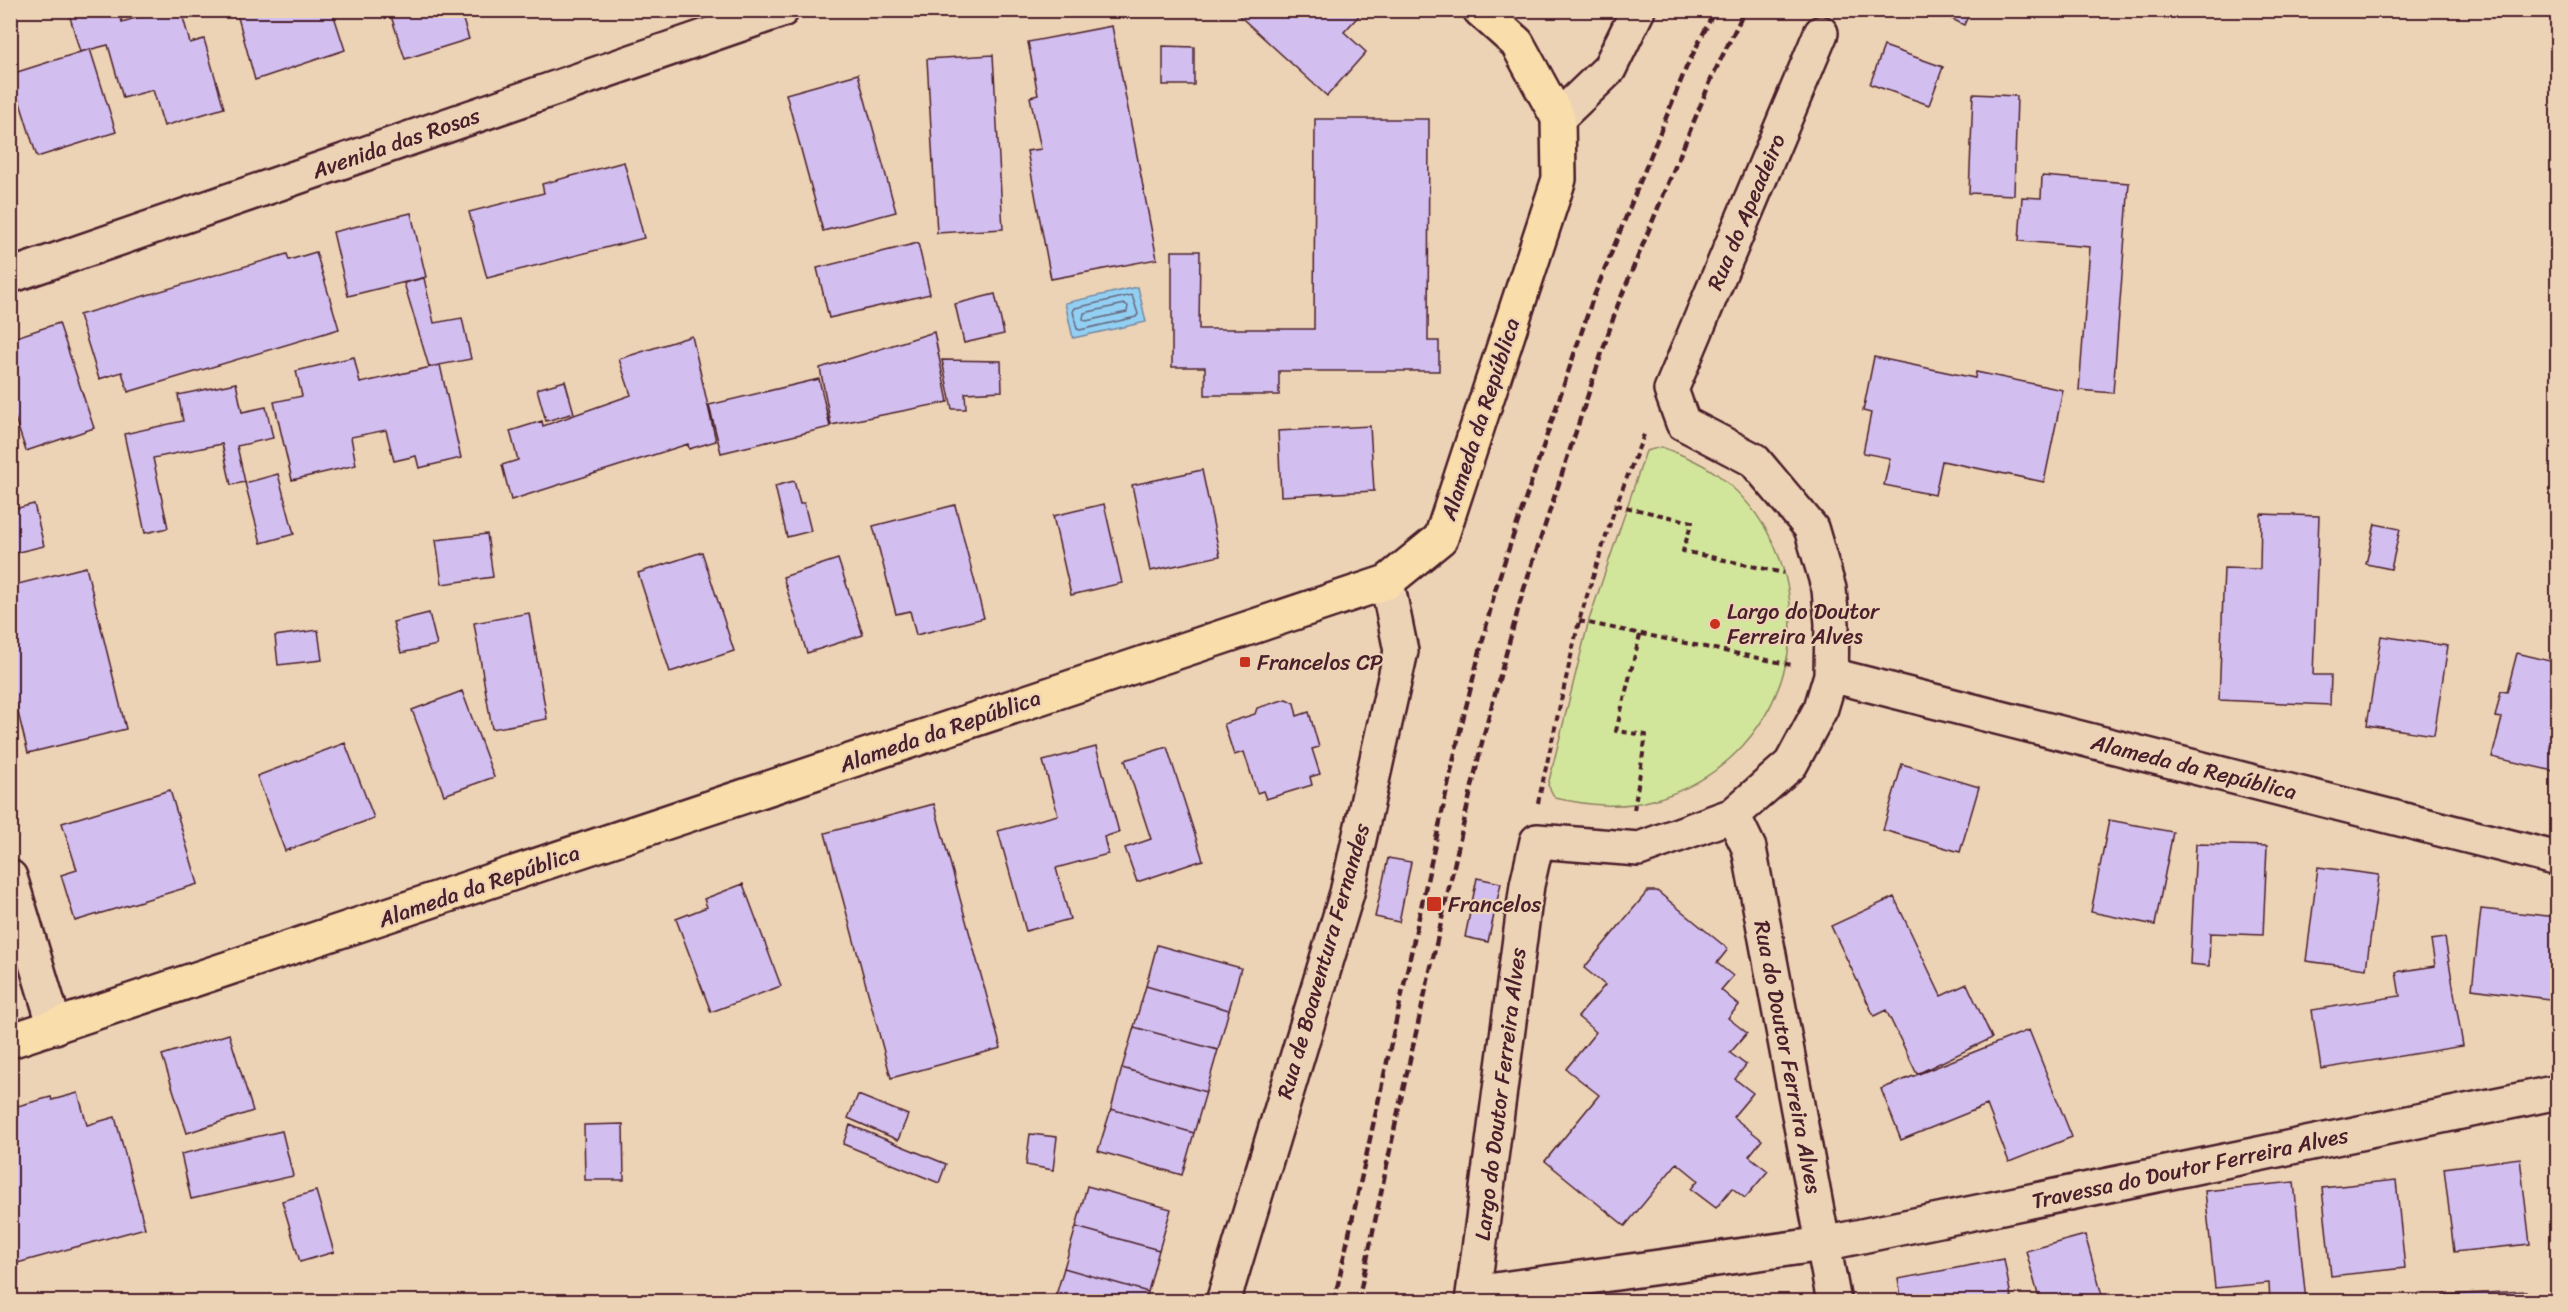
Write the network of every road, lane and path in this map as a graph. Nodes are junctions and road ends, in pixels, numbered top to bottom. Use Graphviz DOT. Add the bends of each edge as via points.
graph roads {
  1 [pos="1480,10"];
  2 [pos="1638,10"];
  3 [pos="766,13"];
  4 [pos="1821,33"];
  5 [pos="1558,118"];
  6 [pos="10,276"];
  7 [pos="1671,390"];
  8 [pos="1616,505"];
  9 [pos="1795,576"];
  10 [pos="1387,582"];
  11 [pos="1579,621"];
  12 [pos="1640,634"];
  13 [pos="1831,675"];
  14 [pos="1538,803"];
  15 [pos="1634,813"];
  16 [pos="1732,816"];
  17 [pos="2558,859"];
  18 [pos="10,877"];
  19 [pos="55,1027"];
  20 [pos="10,1041"];
  21 [pos="2558,1092"];
  22 [pos="1823,1244"];
  23 [pos="1473,1297"];
  24 [pos="1223,1302"];
  25 [pos="1834,1302"];
  1 -- 5 [label="main road" via="1516,43"];
  2 -- 5 [label="street" via="1610,69"];
  3 -- 6 [label="street, Avenida das Rosas"];
  4 -- 7 [label="street, Rua do Apeadeiro"];
  5 -- 10 [label="main road, Alameda da República" via="1559,179 1441,538"];
  7 -- 8 [label="path" via="1645,432"];
  7 -- 13 [label="street, Largo do Doutor Ferreira Alves" via="1683,423 1754,460 1811,528 1829,589"];
  8 -- 9 [label="path" via="1692,522 1683,551"];
  8 -- 11 [label="path"];
  10 -- 19 [label="main road, Alameda da República"];
  10 -- 24 [label="street, Rua de Boaventura Fernandes" via="1401,651 1352,870"];
  11 -- 12 [label="path"];
  11 -- 14 [label="path"];
  12 -- 13 [label="path"];
  12 -- 15 [label="path" via="1616,731 1646,735"];
  13 -- 16 [label="street, Largo do Doutor Ferreira Alves" via="1821,708 1791,764"];
  13 -- 17 [label="street, Alameda da República"];
  16 -- 22 [label="street, Rua do Doutor Ferreira Alves" via="1749,848"];
  16 -- 23 [label="street, Largo do Doutor Ferreira Alves" via="1639,849 1537,841 1527,885"];
  18 -- 19 [label="street"];
  19 -- 20 [label="main road, Alameda da República"];
  21 -- 22 [label="street, Travessa do Doutor Ferreira Alves"];
  22 -- 23 [label="street, Largo do Doutor Ferreira Alves"];
  22 -- 25 [label="street, Rua do Doutor Ferreira Alves"];
}
